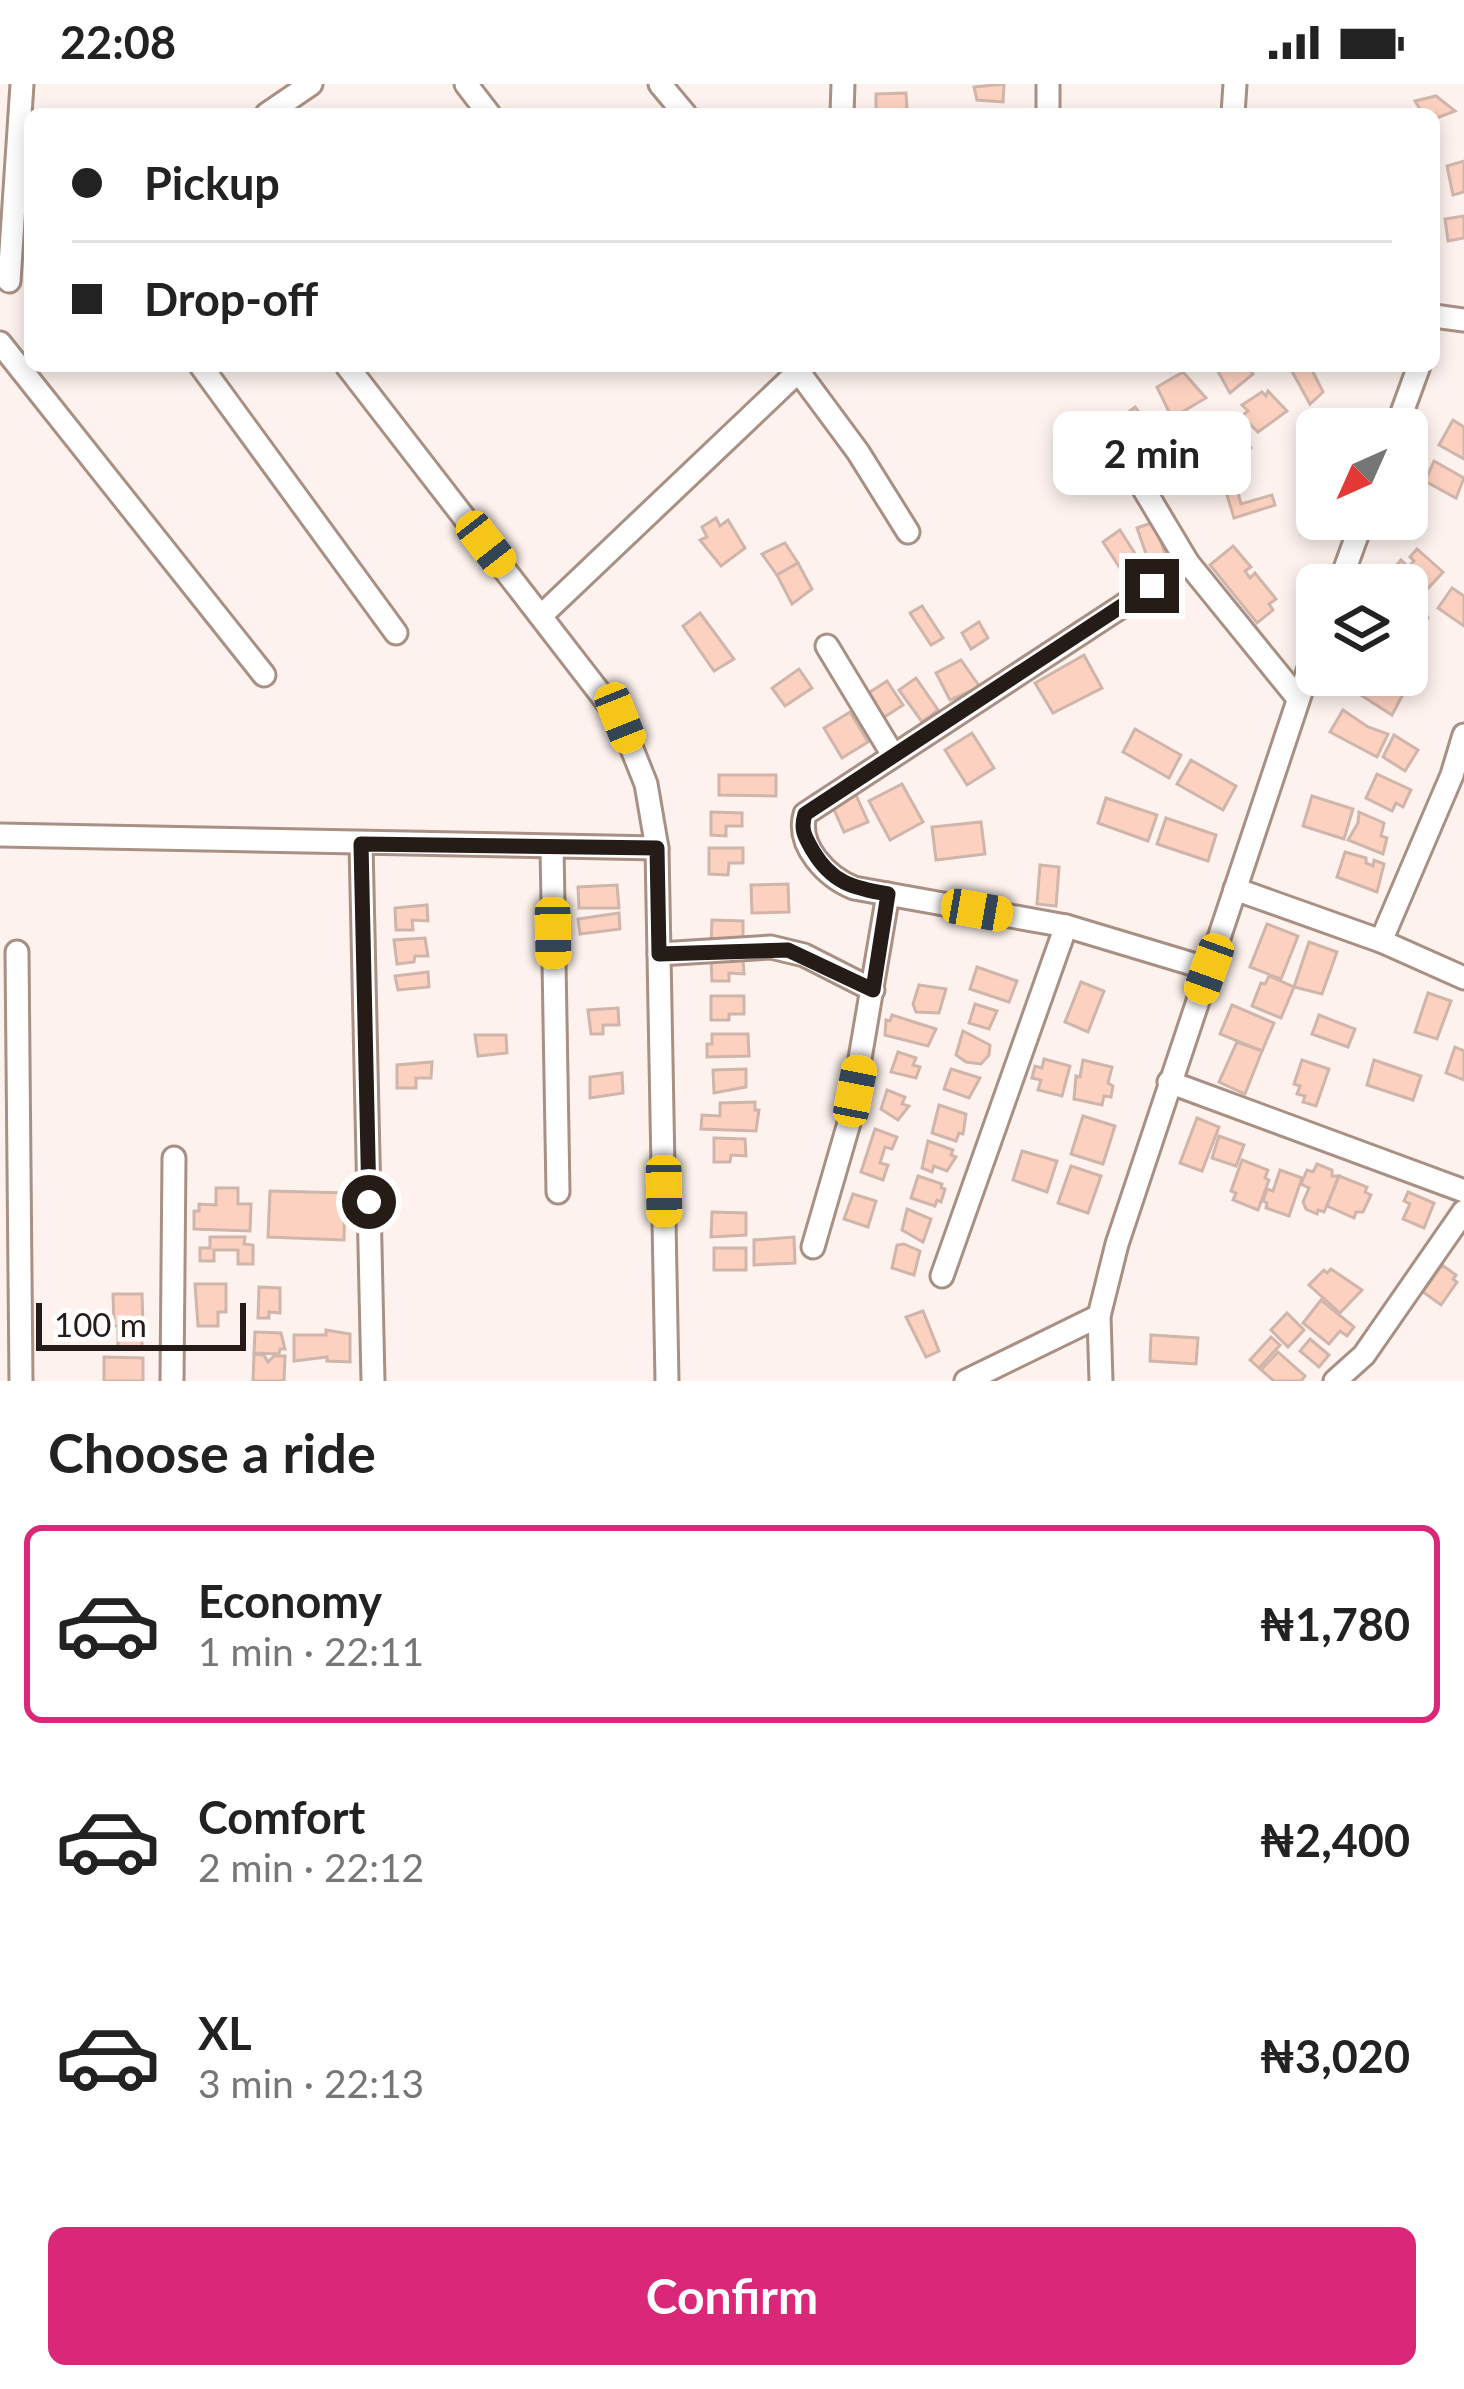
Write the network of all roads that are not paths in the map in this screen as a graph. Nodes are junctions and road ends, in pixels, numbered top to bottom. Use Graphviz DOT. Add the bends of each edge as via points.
graph roads {
  1 [pos="22,84"];
  2 [pos="311,84"];
  3 [pos="466,84"];
  4 [pos="660,84"];
  5 [pos="276,108"];
  6 [pos="484,108"];
  7 [pos="680,108"];
  8 [pos="5,283"];
  9 [pos="0,343"];
  10 [pos="205,372"];
  11 [pos="352,372"];
  12 [pos="798,372"];
  13 [pos="803,372"];
  14 [pos="1418,372"];
  15 [pos="1404,408"];
  16 [pos="1132,471"];
  17 [pos="908,532"];
  18 [pos="1188,563"];
  19 [pos="542,615"];
  20 [pos="396,633"];
  21 [pos="827,646"];
  22 [pos="264,675"];
  23 [pos="1297,698"];
  24 [pos="1464,735"];
  25 [pos="893,755"];
  26 [pos="0,835"];
  27 [pos="361,844"];
  28 [pos="552,847"];
  29 [pos="657,848"];
  30 [pos="1235,889"];
  31 [pos="888,894"];
  32 [pos="1066,926"];
  33 [pos="1382,941"];
  34 [pos="17,952"];
  35 [pos="659,954"];
  36 [pos="1209,969"];
  37 [pos="1464,978"];
  38 [pos="873,990"];
  39 [pos="1169,1082"];
  40 [pos="174,1158"];
  41 [pos="1464,1191"];
  42 [pos="558,1192"];
  43 [pos="1464,1211"];
  44 [pos="813,1247"];
  45 [pos="943,1276"];
  46 [pos="1099,1316"];
  47 [pos="21,1381"];
  48 [pos="172,1381"];
  49 [pos="373,1381"];
  50 [pos="667,1381"];
  51 [pos="966,1381"];
  52 [pos="1101,1381"];
  53 [pos="1335,1381"];
  1 -- 8 [label="street"];
  2 -- 5 [label="street"];
  3 -- 6 [label="street"];
  4 -- 7 [label="street"];
  9 -- 22 [label="street"];
  10 -- 20 [label="street"];
  11 -- 19 [label="street"];
  12 -- 19 [label="street"];
  13 -- 17 [label="street"];
  14 -- 15 [label="street"];
  16 -- 18 [label="street"];
  18 -- 23 [label="street"];
  18 -- 25 [label="street"];
  19 -- 29 [label="street" via="620,718 646,784"];
  21 -- 25 [label="street"];
  23 -- 30 [label="street"];
  24 -- 33 [label="street"];
  25 -- 31 [label="street" via="802,823 826,872"];
  26 -- 27 [label="street"];
  27 -- 28 [label="street"];
  27 -- 49 [label="street"];
  28 -- 29 [label="street"];
  28 -- 42 [label="street"];
  29 -- 35 [label="street"];
  30 -- 33 [label="street"];
  30 -- 36 [label="street"];
  31 -- 32 [label="street"];
  31 -- 38 [label="street"];
  32 -- 36 [label="street"];
  32 -- 45 [label="street"];
  33 -- 37 [label="street"];
  34 -- 47 [label="street"];
  35 -- 38 [label="street" via="788,950"];
  35 -- 50 [label="street"];
  36 -- 39 [label="street"];
  38 -- 44 [label="street" via="849,1123"];
  39 -- 41 [label="street"];
  39 -- 46 [label="street"];
  40 -- 48 [label="street"];
  43 -- 53 [label="street" via="1364,1354"];
  46 -- 51 [label="street"];
  46 -- 52 [label="street"];
}
